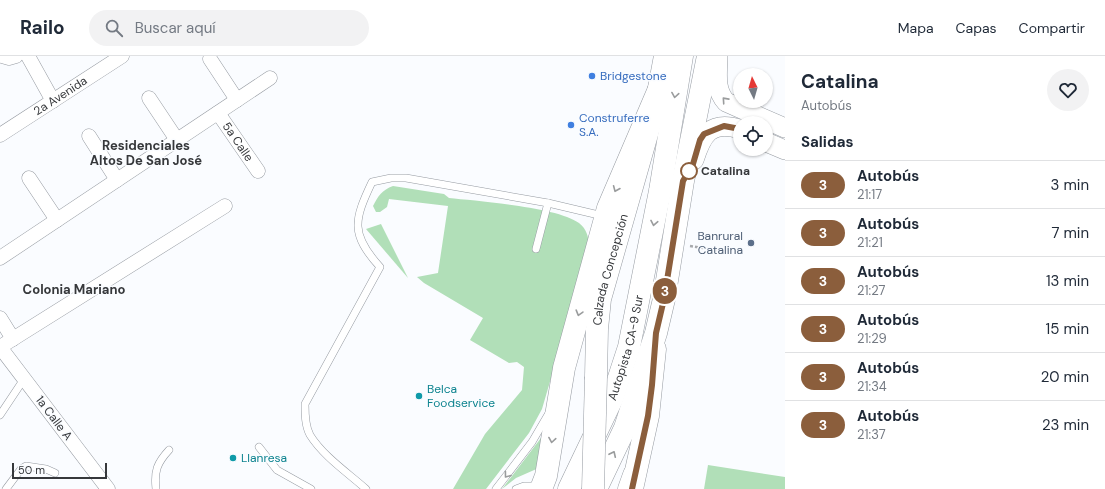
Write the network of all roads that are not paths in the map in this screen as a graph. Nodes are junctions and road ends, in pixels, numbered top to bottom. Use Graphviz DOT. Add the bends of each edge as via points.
graph roads {
  1 [pos="2,56"];
  2 [pos="16,56"];
  3 [pos="28,56"];
  4 [pos="122,56"];
  5 [pos="665,56"];
  6 [pos="682,56"];
  7 [pos="708,56"];
  8 [pos="718,56"];
  9 [pos="210,59"];
  10 [pos="270,78"];
  11 [pos="659,89"];
  12 [pos="149,98"];
  13 [pos="237,100"];
  14 [pos="53,101"];
  15 [pos="218,113"];
  16 [pos="747,116"];
  17 [pos="733,128"];
  18 [pos="773,134"];
  19 [pos="0,136"];
  20 [pos="88,136"];
  21 [pos="177,140"];
  22 [pos="785,150"];
  23 [pos="258,171"];
  24 [pos="29,178"];
  25 [pos="117,180"];
  26 [pos="683,181"];
  27 [pos="548,202"];
  28 [pos="225,206"];
  29 [pos="605,216"];
  30 [pos="57,220"];
  31 [pos="536,249"];
  32 [pos="0,258"];
  33 [pos="0,318"];
  34 [pos="656,333"];
  35 [pos="13,339"];
  36 [pos="0,347"];
  37 [pos="24,379"];
  38 [pos="559,396"];
  39 [pos="0,415"];
  40 [pos="259,447"];
  41 [pos="169,450"];
  42 [pos="55,473"];
  43 [pos="632,484"];
  44 [pos="542,488"];
  45 [pos="6,489"];
  46 [pos="108,489"];
  47 [pos="156,489"];
  48 [pos="311,489"];
  49 [pos="366,489"];
  50 [pos="496,489"];
  51 [pos="516,489"];
  52 [pos="569,489"];
  53 [pos="593,489"];
  54 [pos="596,489"];
  1 -- 2 [label="street"];
  3 -- 14 [label="street"];
  4 -- 14 [label="street, 2a Avenida"];
  5 -- 11 [label="main road, Calzada Concepción"];
  6 -- 52 [label="main road, Autopista CA-9 Sur, one-way" via="660,191 629,347 612,399"];
  7 -- 26 [label="main road, Autopista CA-9 Sur"];
  16 -- 8 [label="main road, one-way" via="724,100 718,84"];
  9 -- 13 [label="street"];
  10 -- 13 [label="street"];
  11 -- 29 [label="main road, one-way"];
  11 -- 53 [label="main road, Calzada Concepción, bridge" via="600,299"];
  12 -- 21 [label="street"];
  13 -- 15 [label="street"];
  14 -- 19 [label="street, 2a Avenida"];
  15 -- 21 [label="street"];
  15 -- 23 [label="street, 5a Calle"];
  17 -- 26 [label="main road" via="724,126 704,134 693,164"];
  18 -- 22 [label="main road"];
  20 -- 25 [label="street"];
  21 -- 25 [label="street"];
  24 -- 30 [label="street"];
  25 -- 30 [label="street"];
  26 -- 34 [label="main road, Autopista CA-9 Sur"];
  27 -- 29 [label="lane"];
  27 -- 31 [label="lane"];
  27 -- 49 [label="lane" via="406,178 372,182 361,205 358,233 366,250 380,267 305,404 309,434 321,449"];
  28 -- 35 [label="street"];
  29 -- 38 [label="main road, one-way" via="564,368"];
  30 -- 32 [label="street"];
  33 -- 35 [label="street"];
  34 -- 43 [label="main road" via="648,416"];
  54 -- 34 [label="main road, Autopista CA-9 Sur, one-way" via="625,428"];
  35 -- 36 [label="street"];
  36 -- 37 [label="street, 1a Calle A"];
  37 -- 39 [label="lane"];
  37 -- 46 [label="street, 1a Calle A"];
  38 -- 44 [label="main road, one-way"];
  38 -- 50 [label="lane, one-way" via="532,442"];
  40 -- 48 [label="lane" via="277,470"];
  41 -- 47 [label="lane" via="158,463"];
  42 -- 45 [label="lane" via="26,466"];
  44 -- 51 [label="lane" via="531,485"];
}
